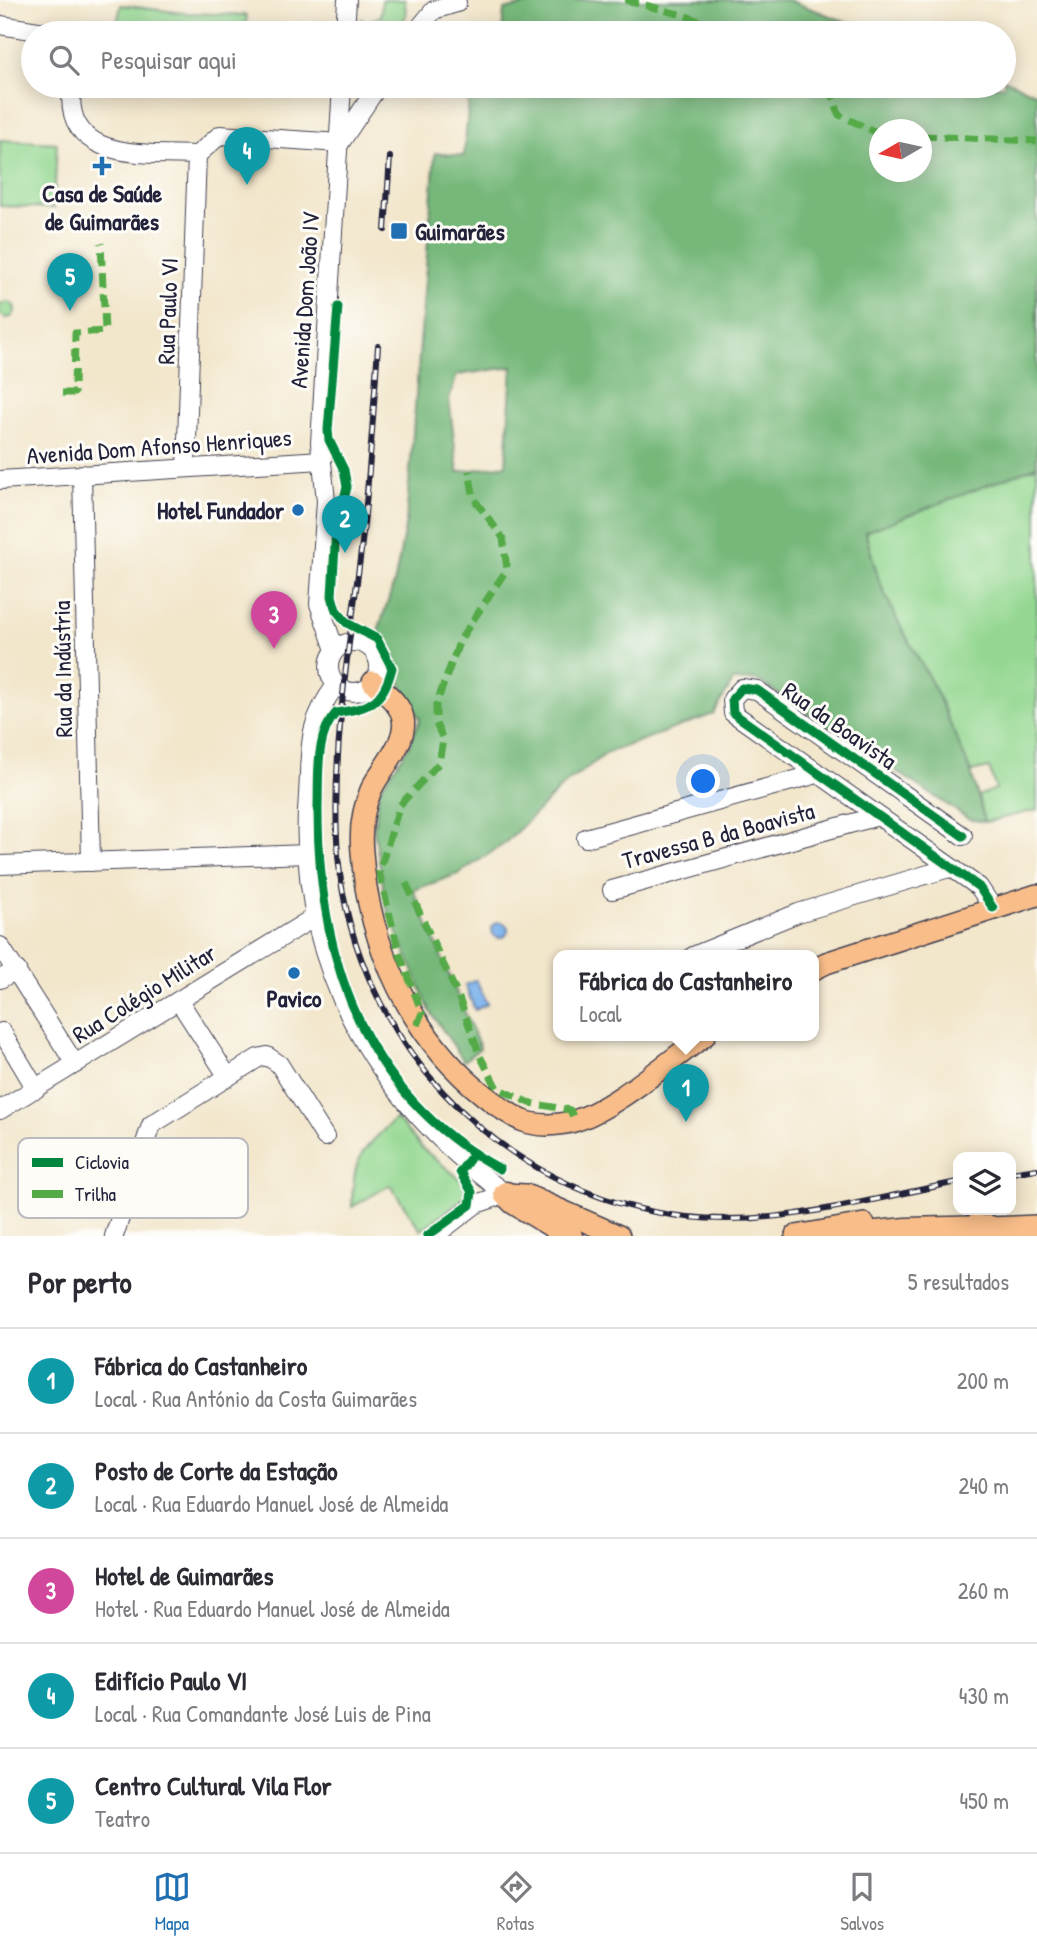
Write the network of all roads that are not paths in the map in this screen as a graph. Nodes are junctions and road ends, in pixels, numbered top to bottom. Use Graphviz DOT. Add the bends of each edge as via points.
graph roads {
  1 [pos="347,0"];
  2 [pos="425,0"];
  3 [pos="458,1"];
  4 [pos="346,21"];
  5 [pos="418,21"];
  6 [pos="424,21"];
  7 [pos="0,25"];
  8 [pos="21,28"];
  9 [pos="70,98"];
  10 [pos="342,98"];
  11 [pos="370,98"];
  12 [pos="340,143"];
  13 [pos="197,155"];
  14 [pos="322,460"];
  15 [pos="186,468"];
  16 [pos="82,474"];
  17 [pos="0,480"];
  18 [pos="335,650"];
  19 [pos="373,682"];
  20 [pos="336,685"];
  21 [pos="817,774"];
  22 [pos="878,816"];
  23 [pos="963,836"];
  24 [pos="586,838"];
  25 [pos="308,854"];
  26 [pos="91,862"];
  27 [pos="0,865"];
  28 [pos="949,868"];
  29 [pos="612,890"];
  30 [pos="1037,895"];
  31 [pos="993,908"];
  32 [pos="313,918"];
  33 [pos="0,946"];
  34 [pos="708,950"];
  35 [pos="819,968"];
  36 [pos="17,970"];
  37 [pos="0,979"];
  38 [pos="179,1001"];
  39 [pos="2,1032"];
  40 [pos="697,1041"];
  41 [pos="75,1064"];
  42 [pos="228,1077"];
  43 [pos="36,1089"];
  44 [pos="0,1110"];
  45 [pos="325,1137"];
  46 [pos="144,1138"];
  47 [pos="506,1194"];
  48 [pos="119,1218"];
  49 [pos="1037,1226"];
  50 [pos="990,1228"];
  51 [pos="569,1231"];
  52 [pos="114,1236"];
  53 [pos="434,1236"];
  54 [pos="591,1236"];
  55 [pos="619,1236"];
  56 [pos="796,1236"];
  57 [pos="846,1236"];
  1 -- 4 [label="street"];
  2 -- 5 [label="street"];
  3 -- 6 [label="street" via="434,10"];
  7 -- 8 [label="street"];
  9 -- 13 [label="street" via="73,119 88,139 118,149"];
  10 -- 12 [label="street, Avenida Dom João IV"];
  11 -- 12 [label="street, Avenida Dom João IV"];
  12 -- 13 [label="street" via="220,135"];
  12 -- 14 [label="street, Avenida Dom João IV" via="321,398"];
  13 -- 15 [label="street, Rua Paulo VI"];
  14 -- 15 [label="street, Avenida Dom Afonso Henriques"];
  14 -- 18 [label="street, Avenida Dom João IV" via="326,501 319,604"];
  15 -- 16 [label="street, Avenida Dom Afonso Henriques"];
  16 -- 17 [label="street, Avenida Dom Afonso Henriques"];
  16 -- 26 [label="street, Rua da Indústria"];
  18 -- 19 [label="street" via="352,642 369,647 379,668"];
  18 -- 20 [label="street" via="329,667"];
  19 -- 20 [label="street" via="358,691"];
  19 -- 40 [label="main road" via="398,706 404,719 402,736 370,791 362,825 368,898 388,964 417,1025 462,1078 526,1125 568,1123 597,1112"];
  20 -- 25 [label="street" via="313,722"];
  21 -- 22 [label="street, Rua da Boavista"];
  21 -- 23 [label="street, Rua da Boavista" via="733,713 732,699 742,688 757,690"];
  21 -- 24 [label="street"];
  22 -- 28 [label="street, Rua da Boavista"];
  22 -- 29 [label="street, Travessa B da Boavista"];
  25 -- 26 [label="street"];
  25 -- 32 [label="street"];
  26 -- 27 [label="street"];
  28 -- 31 [label="street, Rua da Boavista" via="979,887"];
  28 -- 34 [label="street" via="798,913"];
  30 -- 31 [label="main road"];
  31 -- 35 [label="main road"];
  32 -- 38 [label="street, Rua Colégio Militar"];
  32 -- 47 [label="street" via="326,962 349,1011 393,1087 460,1157"];
  33 -- 36 [label="street"];
  36 -- 37 [label="street"];
  36 -- 41 [label="street"];
  38 -- 41 [label="street, Rua Colégio Militar"];
  38 -- 42 [label="street"];
  39 -- 43 [label="street"];
  41 -- 43 [label="street, Rua Colégio Militar"];
  42 -- 45 [label="street" via="258,1058 274,1059"];
  42 -- 46 [label="street" via="156,1121"];
  43 -- 44 [label="street, Rua Colégio Militar"];
  47 -- 51 [label="highway"];
  47 -- 53 [label="street" via="476,1205"];
  47 -- 55 [label="main road" via="526,1195"];
  48 -- 52 [label="street"];
  49 -- 50 [label="main road"];
  50 -- 56 [label="main road" via="966,1222 906,1221"];
  50 -- 57 [label="highway"];
  51 -- 54 [label="main road"];
}
